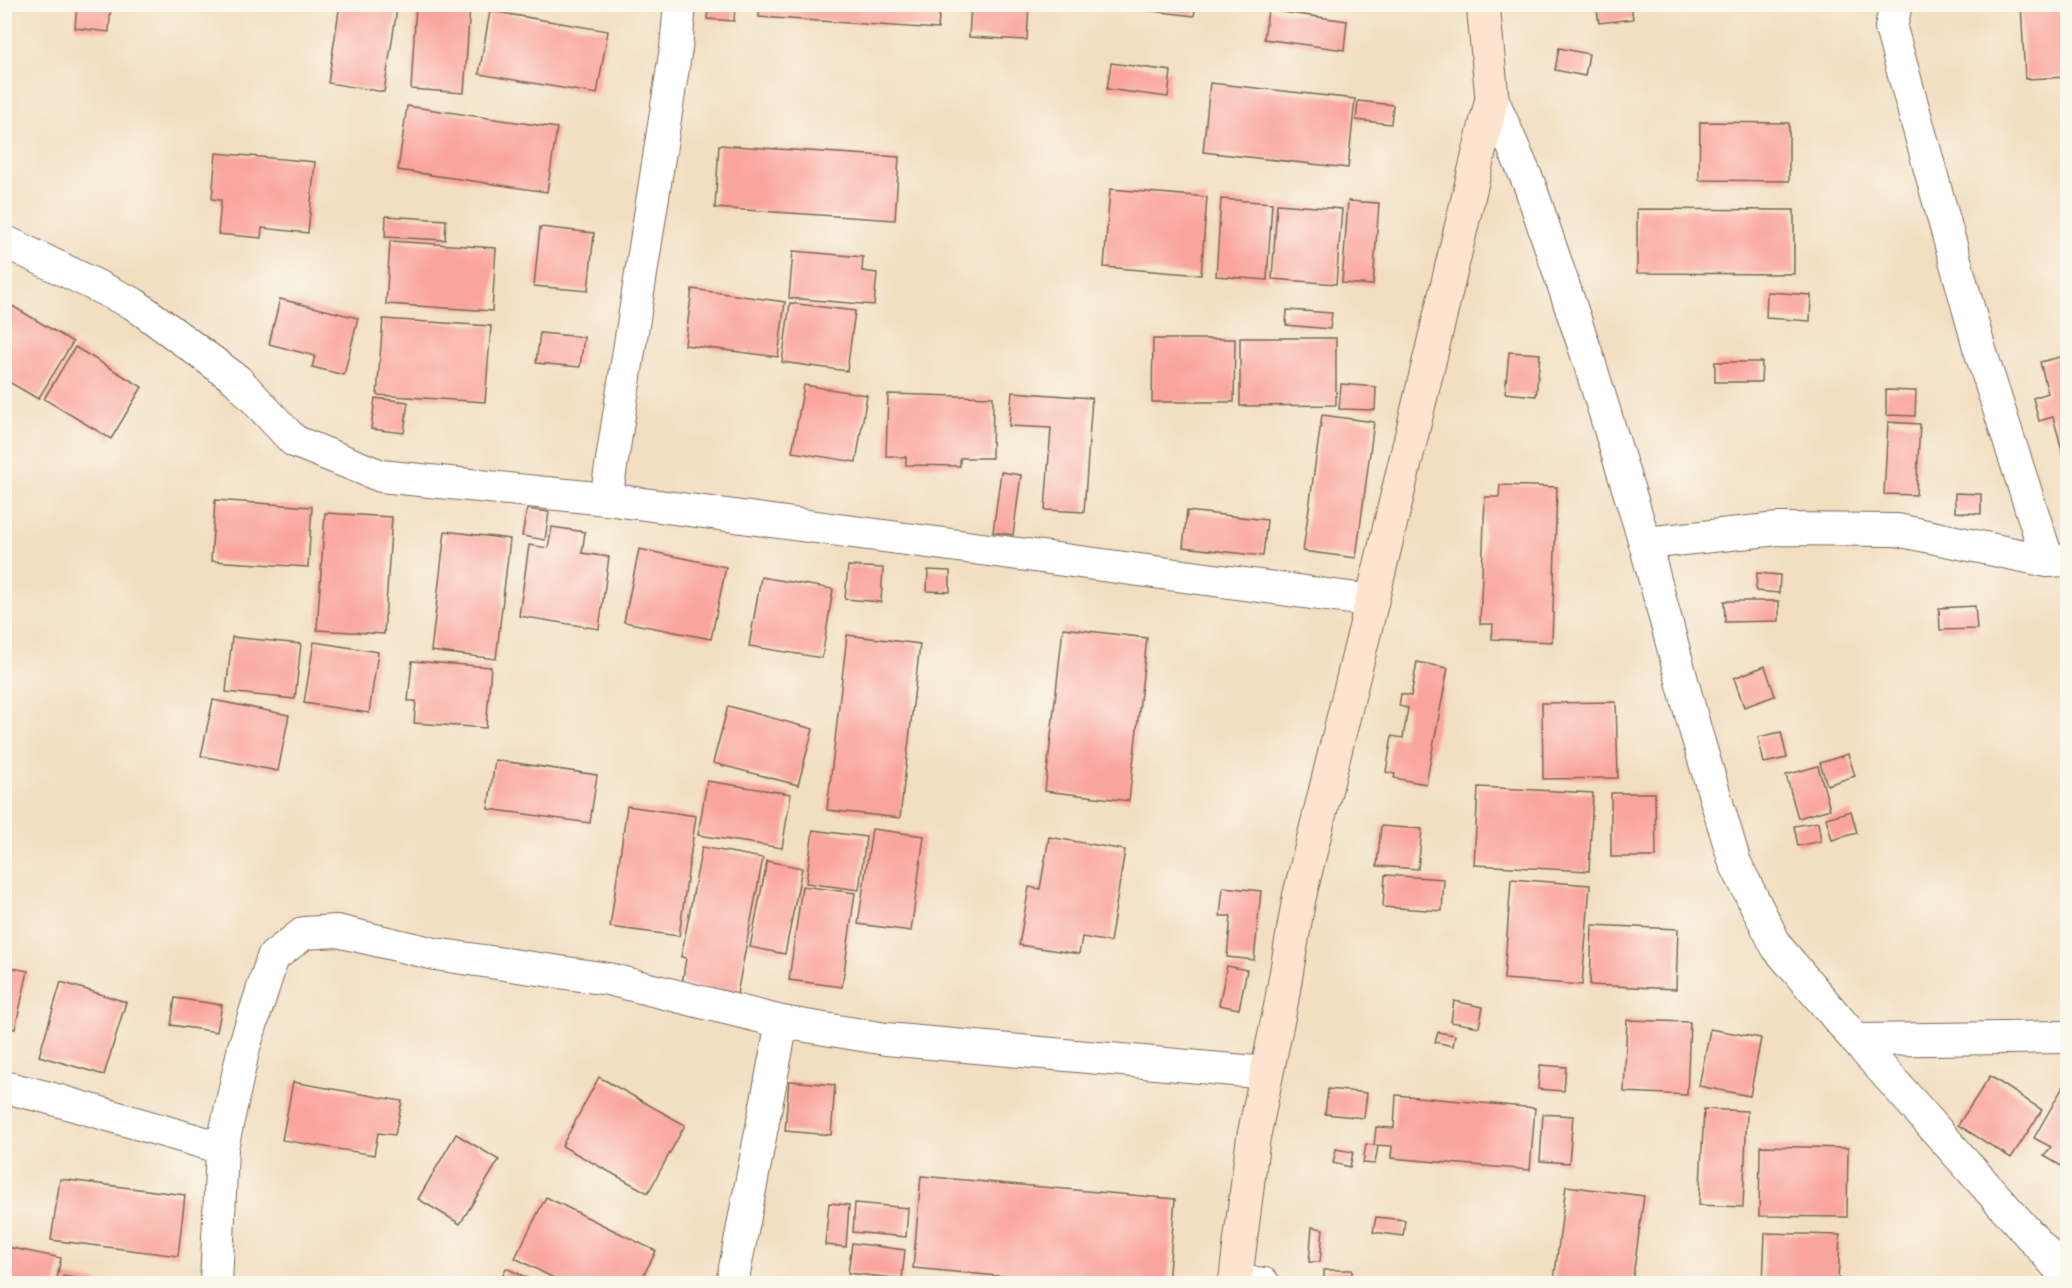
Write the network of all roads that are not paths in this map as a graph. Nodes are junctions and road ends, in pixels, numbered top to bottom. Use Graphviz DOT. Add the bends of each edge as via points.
graph roads {
  1 [pos="680,4"];
  2 [pos="1484,4"];
  3 [pos="1896,4"];
  4 [pos="1492,98"];
  5 [pos="4,241"];
  6 [pos="606,499"];
  7 [pos="1645,543"];
  8 [pos="2058,561"];
  9 [pos="1372,601"];
  10 [pos="782,1022"];
  11 [pos="2067,1037"];
  12 [pos="1856,1041"];
  13 [pos="1267,1073"];
  14 [pos="4,1087"];
  15 [pos="222,1148"];
  16 [pos="2067,1278"];
  17 [pos="1245,1283"];
  18 [pos="216,1284"];
  19 [pos="732,1284"];
  1 -- 6 [label="street"];
  2 -- 4 [label="street"];
  3 -- 8 [label="street" via="1891,28 1979,347"];
  4 -- 7 [label="street" via="1534,197"];
  4 -- 9 [label="street"];
  5 -- 6 [label="street" via="134,304 237,380 294,441 381,476"];
  6 -- 9 [label="street"];
  7 -- 8 [label="street" via="1778,529 1897,530"];
  7 -- 12 [label="street" via="1735,864 1777,947"];
  9 -- 13 [label="street" via="1299,898"];
  10 -- 13 [label="street" via="886,1039"];
  10 -- 15 [label="street" via="608,979 435,954 337,931 304,933 273,957 244,1047"];
  10 -- 19 [label="street"];
  11 -- 12 [label="street"];
  12 -- 16 [label="street"];
  13 -- 17 [label="street" via="1253,1140"];
  14 -- 15 [label="street"];
  15 -- 18 [label="street"];
}
